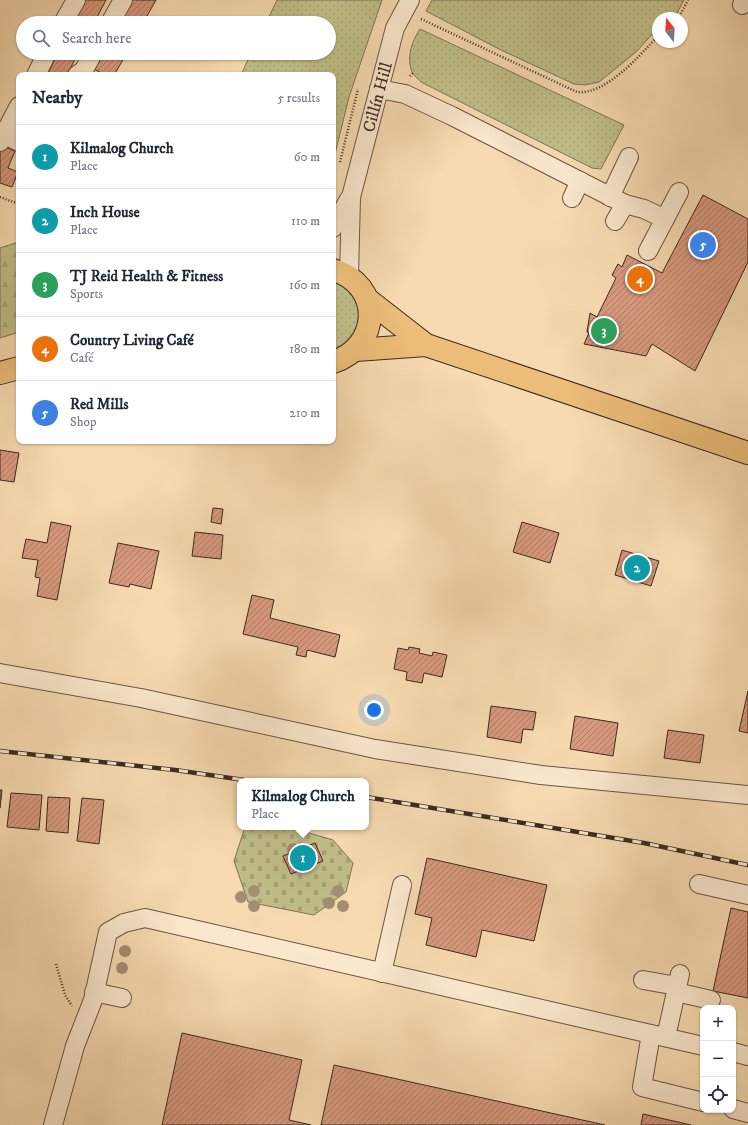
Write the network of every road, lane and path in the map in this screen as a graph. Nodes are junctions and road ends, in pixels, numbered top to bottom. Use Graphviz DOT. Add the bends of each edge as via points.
graph roads {
  1 [pos="76,0"];
  2 [pos="122,0"];
  3 [pos="688,0"];
  4 [pos="407,6"];
  5 [pos="682,12"];
  6 [pos="67,16"];
  7 [pos="114,16"];
  8 [pos="652,42"];
  9 [pos="44,60"];
  10 [pos="89,60"];
  11 [pos="38,72"];
  12 [pos="81,72"];
  13 [pos="414,72"];
  14 [pos="410,76"];
  15 [pos="379,89"];
  16 [pos="16,115"];
  17 [pos="8,139"];
  18 [pos="629,157"];
  19 [pos="580,181"];
  20 [pos="679,192"];
  21 [pos="351,197"];
  22 [pos="0,198"];
  23 [pos="572,198"];
  24 [pos="618,201"];
  25 [pos="16,203"];
  26 [pos="665,219"];
  27 [pos="615,221"];
  28 [pos="336,223"];
  29 [pos="648,251"];
  30 [pos="341,273"];
  31 [pos="367,299"];
  32 [pos="426,345"];
  33 [pos="356,350"];
  34 [pos="336,361"];
  35 [pos="16,369"];
  36 [pos="0,373"];
  37 [pos="748,453"];
  38 [pos="0,673"];
  39 [pos="748,795"];
  40 [pos="700,884"];
  41 [pos="402,885"];
  42 [pos="748,895"];
  43 [pos="56,964"];
  44 [pos="382,973"];
  45 [pos="643,980"];
  46 [pos="678,984"];
  47 [pos="93,996"];
  48 [pos="711,1000"];
  49 [pos="121,1002"];
  50 [pos="75,1008"];
  51 [pos="659,1035"];
  52 [pos="700,1045"];
  53 [pos="736,1053"];
  54 [pos="748,1056"];
  55 [pos="700,1101"];
  56 [pos="736,1110"];
  57 [pos="748,1113"];
  58 [pos="53,1125"];
  1 -- 6 [label="street"];
  2 -- 7 [label="street"];
  3 -- 5 [label="path"];
  4 -- 8 [label="path" via="577,92 586,93 611,81"];
  4 -- 15 [label="street, Cillín Hill" via="395,28"];
  9 -- 11 [label="street"];
  10 -- 12 [label="street"];
  13 -- 14 [label="path"];
  15 -- 19 [label="street" via="405,94"];
  15 -- 21 [label="street, Cillín Hill"];
  16 -- 17 [label="street"];
  18 -- 24 [label="street"];
  19 -- 23 [label="street"];
  19 -- 24 [label="street"];
  20 -- 26 [label="street"];
  21 -- 28 [label="street, Cillín Hill"];
  21 -- 30 [label="street, Cillín Hill"];
  22 -- 25 [label="path"];
  24 -- 26 [label="street"];
  24 -- 27 [label="street"];
  26 -- 29 [label="street"];
  30 -- 31 [label="main road" via="360,286"];
  31 -- 32 [label="main road"];
  31 -- 33 [label="main road" via="370,312 369,326"];
  32 -- 33 [label="main road"];
  32 -- 37 [label="main road"];
  33 -- 34 [label="main road"];
  35 -- 36 [label="main road"];
  38 -- 39 [label="street" via="141,698 374,749 541,775"];
  40 -- 42 [label="street"];
  41 -- 44 [label="street"];
  43 -- 50 [label="path" via="65,995"];
  44 -- 47 [label="street" via="145,918 124,922 108,932"];
  44 -- 51 [label="street"];
  45 -- 46 [label="street"];
  46 -- 48 [label="street"];
  46 -- 51 [label="street"];
  47 -- 49 [label="street"];
  47 -- 58 [label="street" via="75,1046"];
  51 -- 52 [label="street"];
  51 -- 55 [label="street" via="642,1087"];
  53 -- 54 [label="street"];
  56 -- 57 [label="street"];
}
